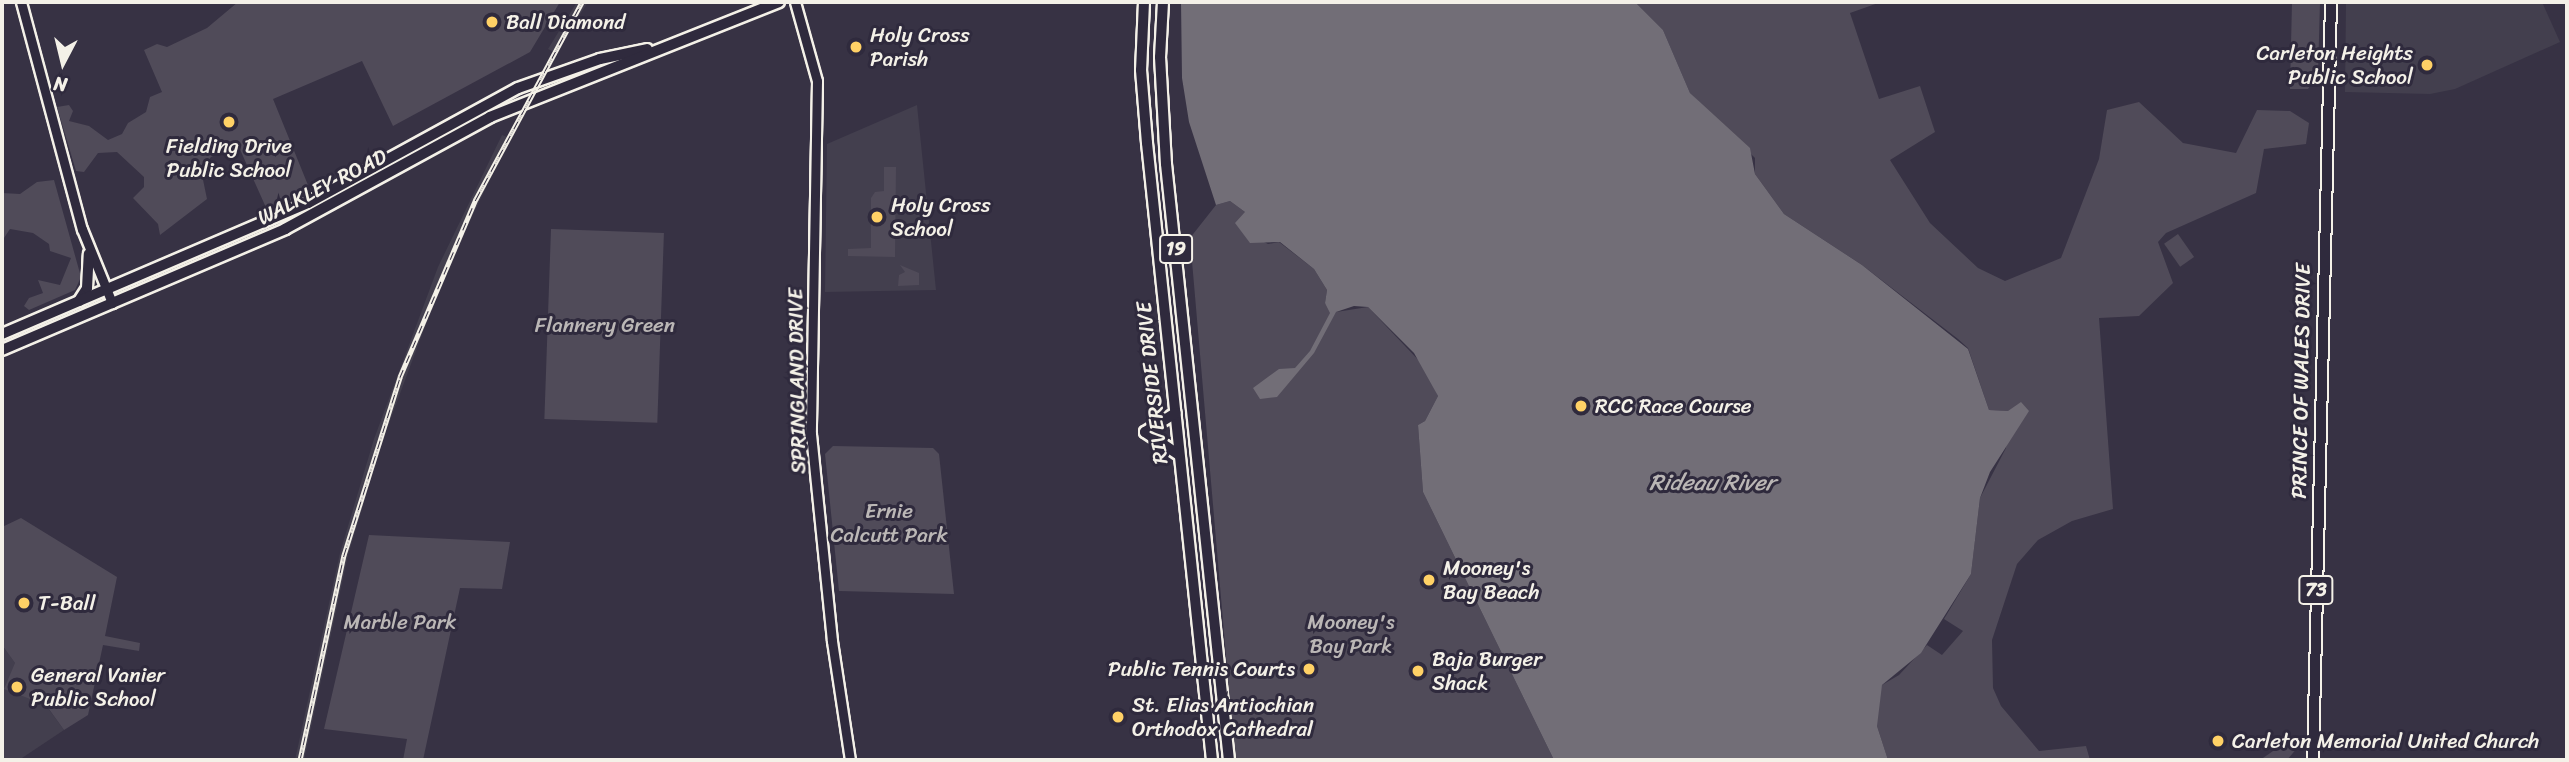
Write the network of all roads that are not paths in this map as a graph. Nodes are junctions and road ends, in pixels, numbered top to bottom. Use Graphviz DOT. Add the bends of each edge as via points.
graph roads {
  1 [pos="21,2"];
  2 [pos="779,2"];
  3 [pos="795,2"];
  4 [pos="1144,2"];
  5 [pos="1164,2"];
  6 [pos="2331,2"];
  7 [pos="654,48"];
  8 [pos="89,254"];
  9 [pos="107,289"];
  10 [pos="79,301"];
  11 [pos="113,303"];
  12 [pos="2,334"];
  13 [pos="2,350"];
  14 [pos="1175,413"];
  15 [pos="1178,454"];
  16 [pos="850,760"];
  17 [pos="1212,760"];
  18 [pos="1229,760"];
  19 [pos="2313,760"];
  1 -- 8 [label="street"];
  2 -- 7 [label="main road, WALKLEY ROAD"];
  3 -- 16 [label="street, SPRINGLAND DRIVE" via="817,81 811,434 832,641"];
  4 -- 14 [label="main road, RIVERSIDE DRIVE / 19" via="1141,70"];
  5 -- 18 [label="main road, RIVERSIDE DRIVE / 19" via="1160,57 1166,164"];
  6 -- 19 [label="main road, PRINCE OF WALES DRIVE / 73"];
  7 -- 9 [label="main road, WALKLEY ROAD" via="600,59 518,88 307,203"];
  7 -- 11 [label="main road, WALKLEY ROAD" via="490,117 285,229"];
  8 -- 9 [label="street"];
  8 -- 10 [label="main road" via="87,288"];
  9 -- 10 [label="main road, WALKLEY ROAD"];
  9 -- 11 [label="street"];
  10 -- 12 [label="main road, WALKLEY ROAD"];
  11 -- 13 [label="main road, WALKLEY ROAD"];
  14 -- 15 [label="main road, RIVERSIDE DRIVE / 19"];
  14 -- 15 [label="main road" via="1146,432"];
  15 -- 17 [label="main road, RIVERSIDE DRIVE / 19"];
}
